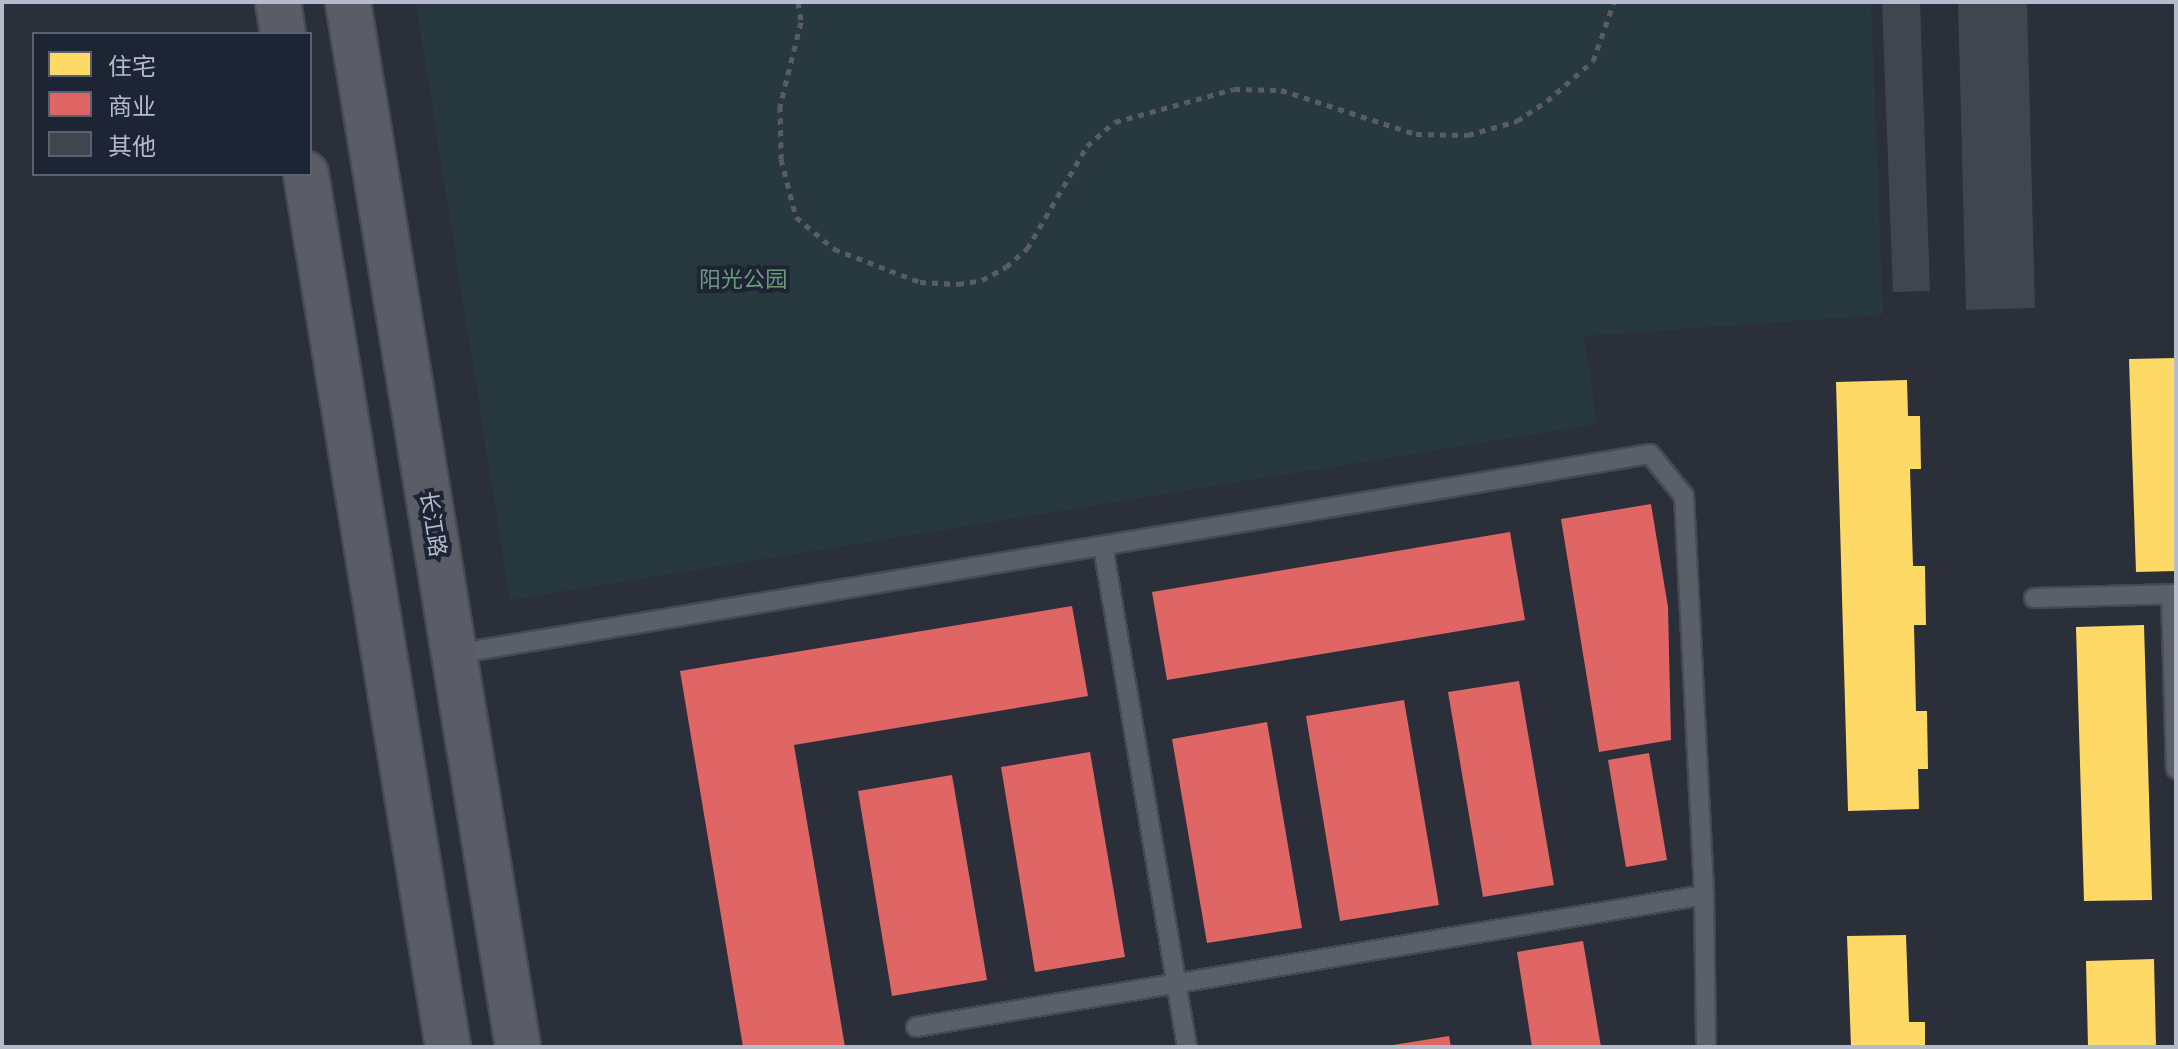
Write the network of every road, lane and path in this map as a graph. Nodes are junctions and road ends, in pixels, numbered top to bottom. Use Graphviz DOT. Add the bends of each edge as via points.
graph roads {
  1 [pos="278,2"];
  2 [pos="348,2"];
  3 [pos="798,2"];
  4 [pos="1614,2"];
  5 [pos="283,32"];
  6 [pos="306,176"];
  7 [pos="1103,546"];
  8 [pos="2174,594"];
  9 [pos="2034,598"];
  10 [pos="454,654"];
  11 [pos="2176,769"];
  12 [pos="1704,895"];
  13 [pos="1177,983"];
  14 [pos="916,1027"];
  15 [pos="448,1047"];
  16 [pos="518,1047"];
  17 [pos="1187,1047"];
  18 [pos="1706,1047"];
  1 -- 5 [label="street"];
  2 -- 10 [label="street, 长江路"];
  3 -- 4 [label="path" via="801,22 780,106 781,159 796,217 834,249 920,282 958,284 982,280 1027,249 1087,146 1115,122 1234,89 1281,90 1416,134 1468,135 1517,121 1593,61"];
  6 -- 15 [label="street"];
  7 -- 10 [label="lane"];
  7 -- 12 [label="lane" via="1650,454 1684,496"];
  7 -- 13 [label="lane"];
  8 -- 9 [label="lane"];
  8 -- 11 [label="lane"];
  10 -- 16 [label="street, 长江路"];
  12 -- 13 [label="lane"];
  12 -- 18 [label="lane"];
  13 -- 14 [label="lane"];
  13 -- 17 [label="lane"];
}
